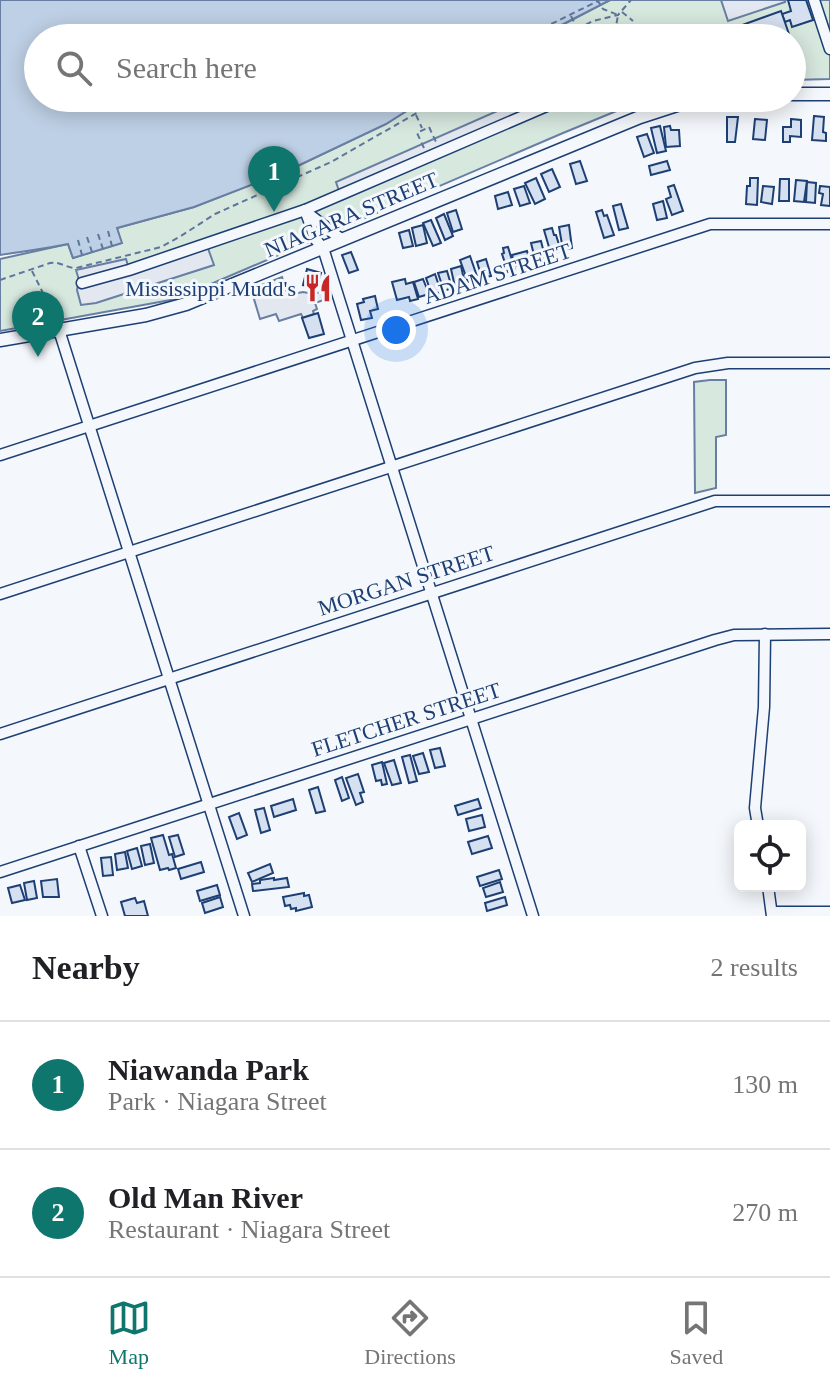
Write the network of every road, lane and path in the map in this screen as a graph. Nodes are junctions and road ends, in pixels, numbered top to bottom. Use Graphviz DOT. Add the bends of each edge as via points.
graph roads {
  1 [pos="631,0"];
  2 [pos="814,0"];
  3 [pos="603,9"];
  4 [pos="622,12"];
  5 [pos="570,15"];
  6 [pos="618,15"];
  7 [pos="605,19"];
  8 [pos="633,21"];
  9 [pos="551,24"];
  10 [pos="575,24"];
  11 [pos="586,24"];
  12 [pos="616,24"];
  13 [pos="830,49"];
  14 [pos="806,94"];
  15 [pos="830,94"];
  16 [pos="419,112"];
  17 [pos="525,112"];
  18 [pos="655,112"];
  19 [pos="416,114"];
  20 [pos="423,130"];
  21 [pos="441,152"];
  22 [pos="428,158"];
  23 [pos="305,210"];
  24 [pos="830,224"];
  25 [pos="108,231"];
  26 [pos="98,234"];
  27 [pos="87,237"];
  28 [pos="341,239"];
  29 [pos="78,240"];
  30 [pos="112,246"];
  31 [pos="323,248"];
  32 [pos="103,249"];
  33 [pos="92,252"];
  34 [pos="82,255"];
  35 [pos="32,270"];
  36 [pos="0,280"];
  37 [pos="82,283"];
  38 [pos="53,326"];
  39 [pos="0,340"];
  40 [pos="352,341"];
  41 [pos="830,363"];
  42 [pos="88,426"];
  43 [pos="0,455"];
  44 [pos="392,467"];
  45 [pos="830,501"];
  46 [pos="128,553"];
  47 [pos="432,593"];
  48 [pos="0,594"];
  49 [pos="765,634"];
  50 [pos="830,634"];
  51 [pos="168,679"];
  52 [pos="471,719"];
  53 [pos="0,734"];
  54 [pos="209,804"];
  55 [pos="757,820"];
  56 [pos="79,846"];
  57 [pos="0,872"];
  58 [pos="769,892"];
  59 [pos="830,912"];
  60 [pos="772,914"];
  61 [pos="102,916"];
  62 [pos="244,916"];
  63 [pos="533,916"];
  1 -- 4 [label="path"];
  2 -- 13 [label="street"];
  3 -- 5 [label="path" via="598,1"];
  3 -- 6 [label="path"];
  3 -- 7 [label="path"];
  4 -- 6 [label="path"];
  4 -- 8 [label="path"];
  5 -- 9 [label="path"];
  5 -- 10 [label="path"];
  6 -- 7 [label="path"];
  6 -- 12 [label="path"];
  7 -- 11 [label="path"];
  14 -- 15 [label="main road"];
  16 -- 19 [label="path"];
  17 -- 21 [label="street"];
  18 -- 28 [label="main road, NIAGARA STREET"];
  19 -- 20 [label="path"];
  19 -- 35 [label="path" via="331,162 215,214 161,247 76,268 55,262"];
  20 -- 21 [label="path" via="429,127"];
  20 -- 22 [label="path" via="417,133"];
  21 -- 22 [label="street"];
  22 -- 23 [label="street"];
  23 -- 28 [label="street"];
  23 -- 31 [label="street"];
  23 -- 37 [label="street"];
  24 -- 40 [label="street, ADAM STREET" via="710,224"];
  25 -- 30 [label="path"];
  26 -- 32 [label="path"];
  27 -- 33 [label="path"];
  28 -- 31 [label="main road, NIAGARA STREET"];
  29 -- 34 [label="path"];
  31 -- 38 [label="main road, NIAGARA STREET" via="186,304 146,315"];
  31 -- 40 [label="street"];
  35 -- 36 [label="path"];
  35 -- 38 [label="path"];
  38 -- 39 [label="main road, NIAGARA STREET"];
  38 -- 42 [label="street"];
  40 -- 42 [label="street, ADAM STREET"];
  40 -- 44 [label="street"];
  41 -- 44 [label="street" via="695,368"];
  42 -- 43 [label="street, ADAM STREET"];
  42 -- 46 [label="street"];
  44 -- 46 [label="street"];
  44 -- 47 [label="street"];
  45 -- 47 [label="street, MORGAN STREET" via="715,501"];
  46 -- 48 [label="street"];
  46 -- 51 [label="street"];
  47 -- 51 [label="street, MORGAN STREET"];
  47 -- 52 [label="street"];
  49 -- 50 [label="street, FLETCHER STREET"];
  49 -- 52 [label="street, FLETCHER STREET" via="715,640"];
  49 -- 55 [label="street"];
  51 -- 53 [label="street, MORGAN STREET"];
  51 -- 54 [label="street"];
  52 -- 54 [label="street, FLETCHER STREET"];
  52 -- 63 [label="street"];
  54 -- 56 [label="street, FLETCHER STREET"];
  54 -- 62 [label="street"];
  56 -- 57 [label="street, FLETCHER STREET"];
  56 -- 61 [label="street"];
  58 -- 60 [label="street"];
  59 -- 60 [label="street"];
}
